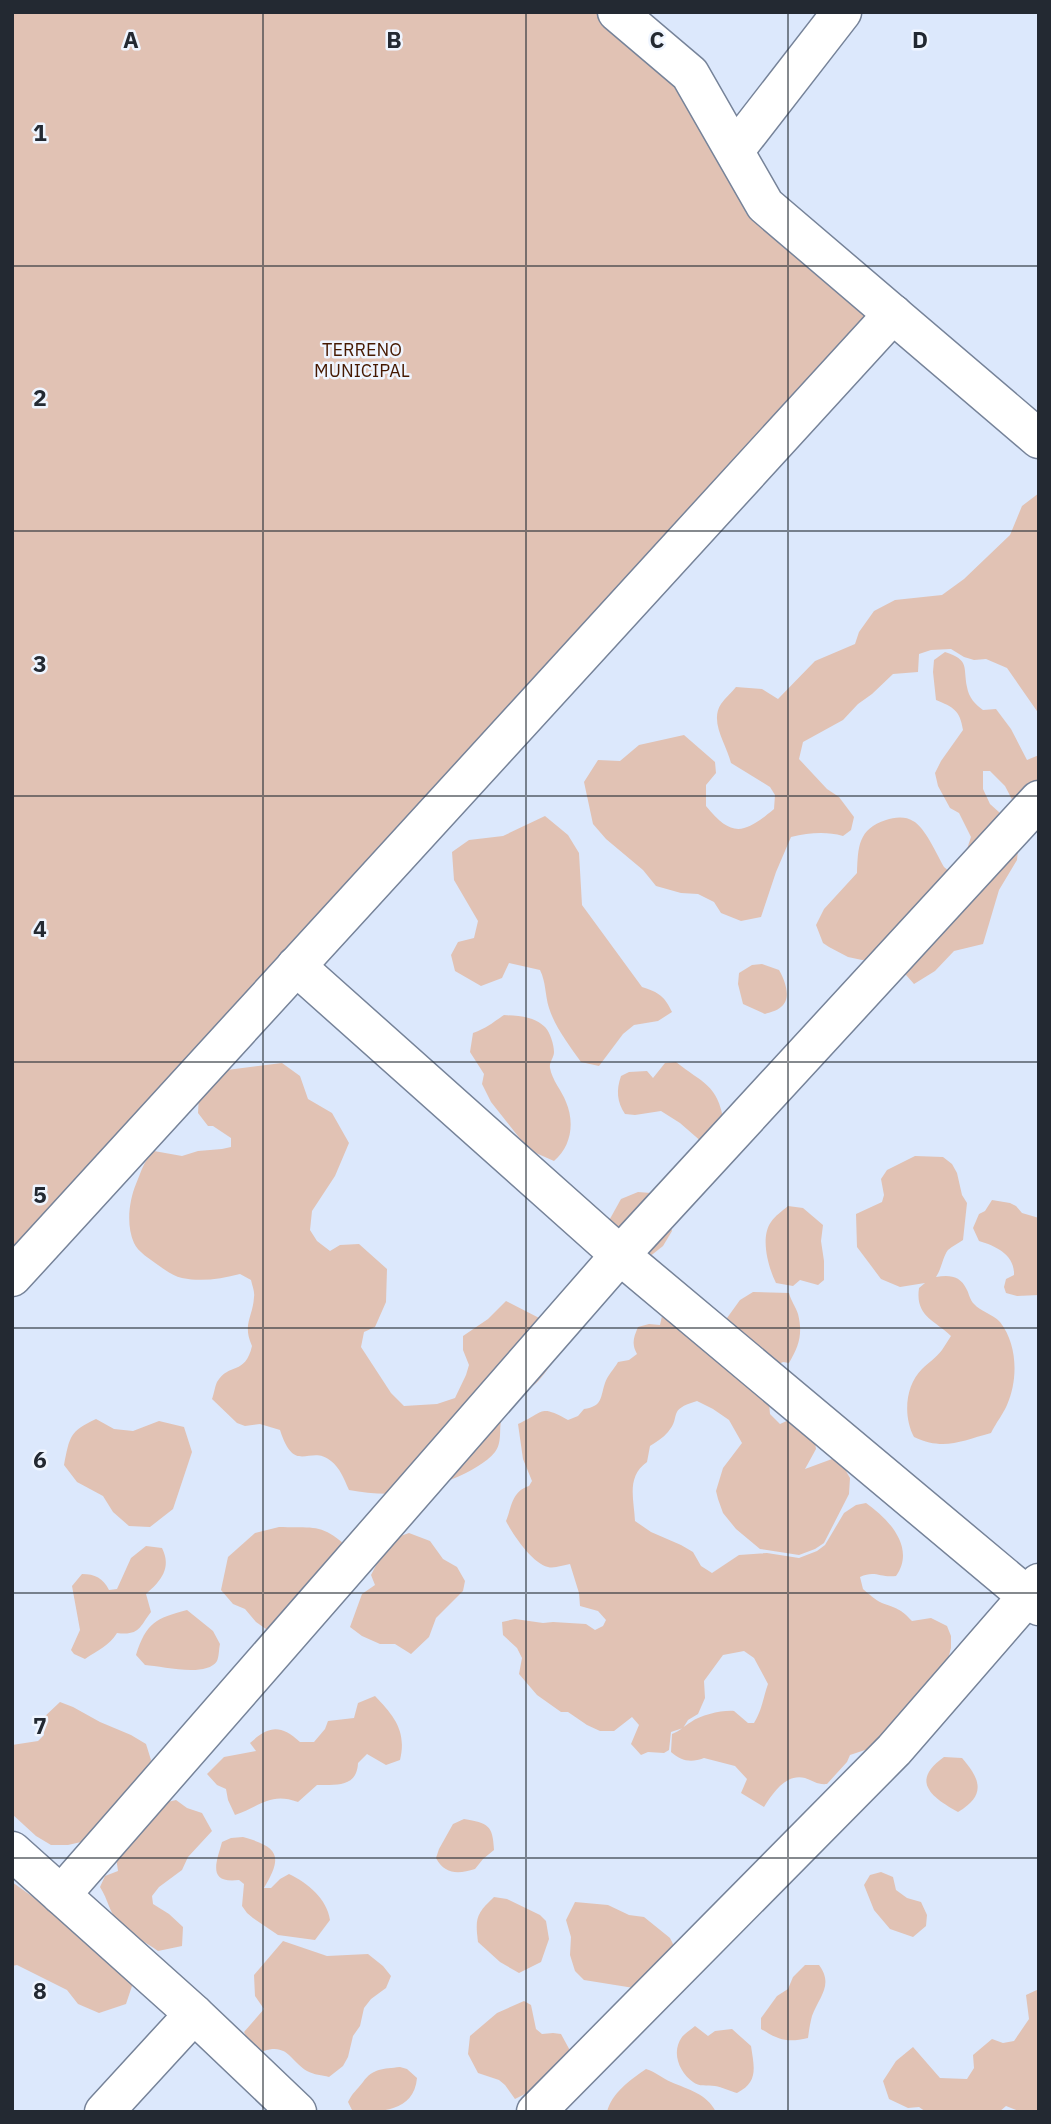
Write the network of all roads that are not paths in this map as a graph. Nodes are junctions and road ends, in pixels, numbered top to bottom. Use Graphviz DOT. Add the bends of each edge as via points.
graph roads {
  1 [pos="617,12"];
  2 [pos="842,12"];
  3 [pos="735,150"];
  4 [pos="893,314"];
  5 [pos="1039,439"];
  6 [pos="1039,800"];
  7 [pos="296,966"];
  8 [pos="620,1255"];
  9 [pos="12,1277"];
  10 [pos="1035,1595"];
  11 [pos="12,1851"];
  12 [pos="61,1895"];
  13 [pos="194,2014"];
  14 [pos="104,2112"];
  15 [pos="298,2112"];
  16 [pos="536,2112"];
  1 -- 3 [label="street" via="690,74"];
  2 -- 3 [label="street"];
  3 -- 4 [label="street" via="765,205"];
  4 -- 5 [label="street"];
  4 -- 7 [label="street"];
  6 -- 8 [label="street"];
  7 -- 8 [label="street"];
  7 -- 9 [label="street"];
  8 -- 10 [label="street"];
  8 -- 12 [label="street"];
  10 -- 16 [label="street" via="894,1750"];
  11 -- 12 [label="street"];
  12 -- 13 [label="street"];
  13 -- 14 [label="street"];
  13 -- 15 [label="street"];
}
